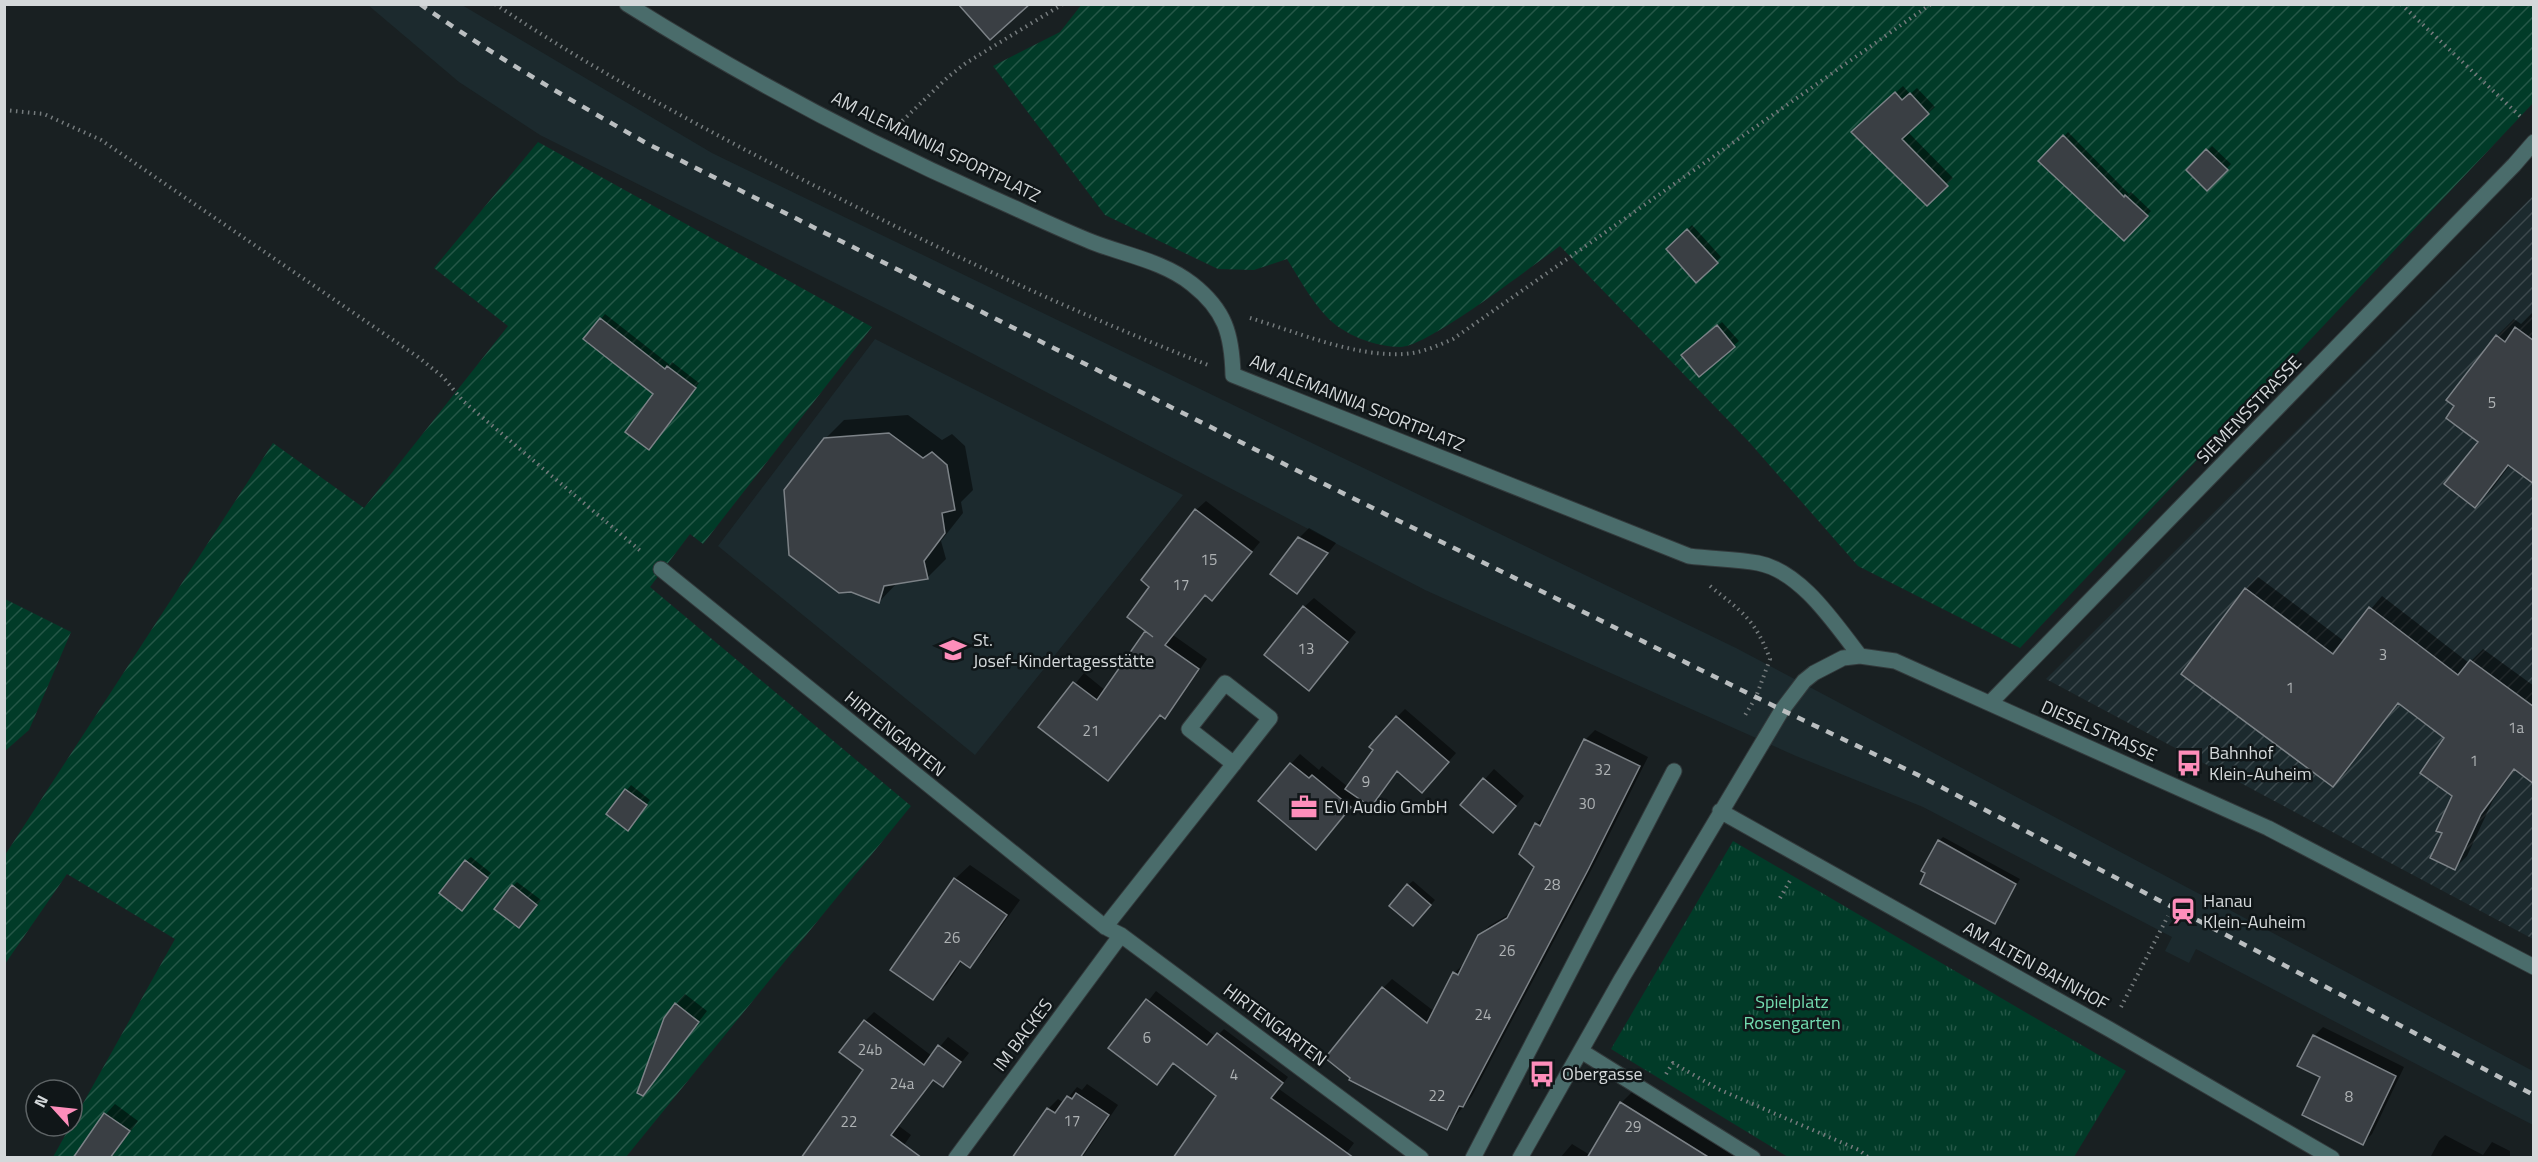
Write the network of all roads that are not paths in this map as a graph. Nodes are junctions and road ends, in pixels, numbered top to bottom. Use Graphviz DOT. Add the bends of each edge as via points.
graph roads {
  1 [pos="627,4"];
  2 [pos="2534,142"];
  3 [pos="662,569"];
  4 [pos="1860,656"];
  5 [pos="1990,703"];
  6 [pos="1233,764"];
  7 [pos="1674,771"];
  8 [pos="1720,811"];
  9 [pos="1105,927"];
  10 [pos="1121,935"];
  11 [pos="2534,967"];
  12 [pos="1581,1051"];
  13 [pos="956,1158"];
  14 [pos="1420,1158"];
  15 [pos="1473,1158"];
  16 [pos="1520,1158"];
  17 [pos="1753,1158"];
  18 [pos="2332,1158"];
  1 -- 4 [label="street, AM ALEMANNIA SPORTPLATZ" via="879,145 1092,242 1174,272 1202,292 1229,331 1233,375 1689,556 1761,563 1795,581 1819,604"];
  2 -- 5 [label="street, SIEMENSSTRASSE"];
  3 -- 9 [label="street, HIRTENGARTEN"];
  4 -- 5 [label="street, DIESELSTRASSE" via="1895,661"];
  4 -- 8 [label="street, DIESELSTRASSE" via="1843,658 1804,681"];
  5 -- 11 [label="street, DIESELSTRASSE" via="2268,828"];
  6 -- 6 [label="street" via="1270,718 1225,683 1189,729"];
  6 -- 9 [label="street"];
  7 -- 15 [label="street"];
  8 -- 12 [label="street"];
  8 -- 18 [label="street, AM ALTEN BAHNHOF"];
  9 -- 10 [label="street, HIRTENGARTEN"];
  10 -- 13 [label="street, IM BACKES"];
  10 -- 14 [label="street, HIRTENGARTEN"];
  12 -- 16 [label="street"];
  12 -- 17 [label="street"];
}
